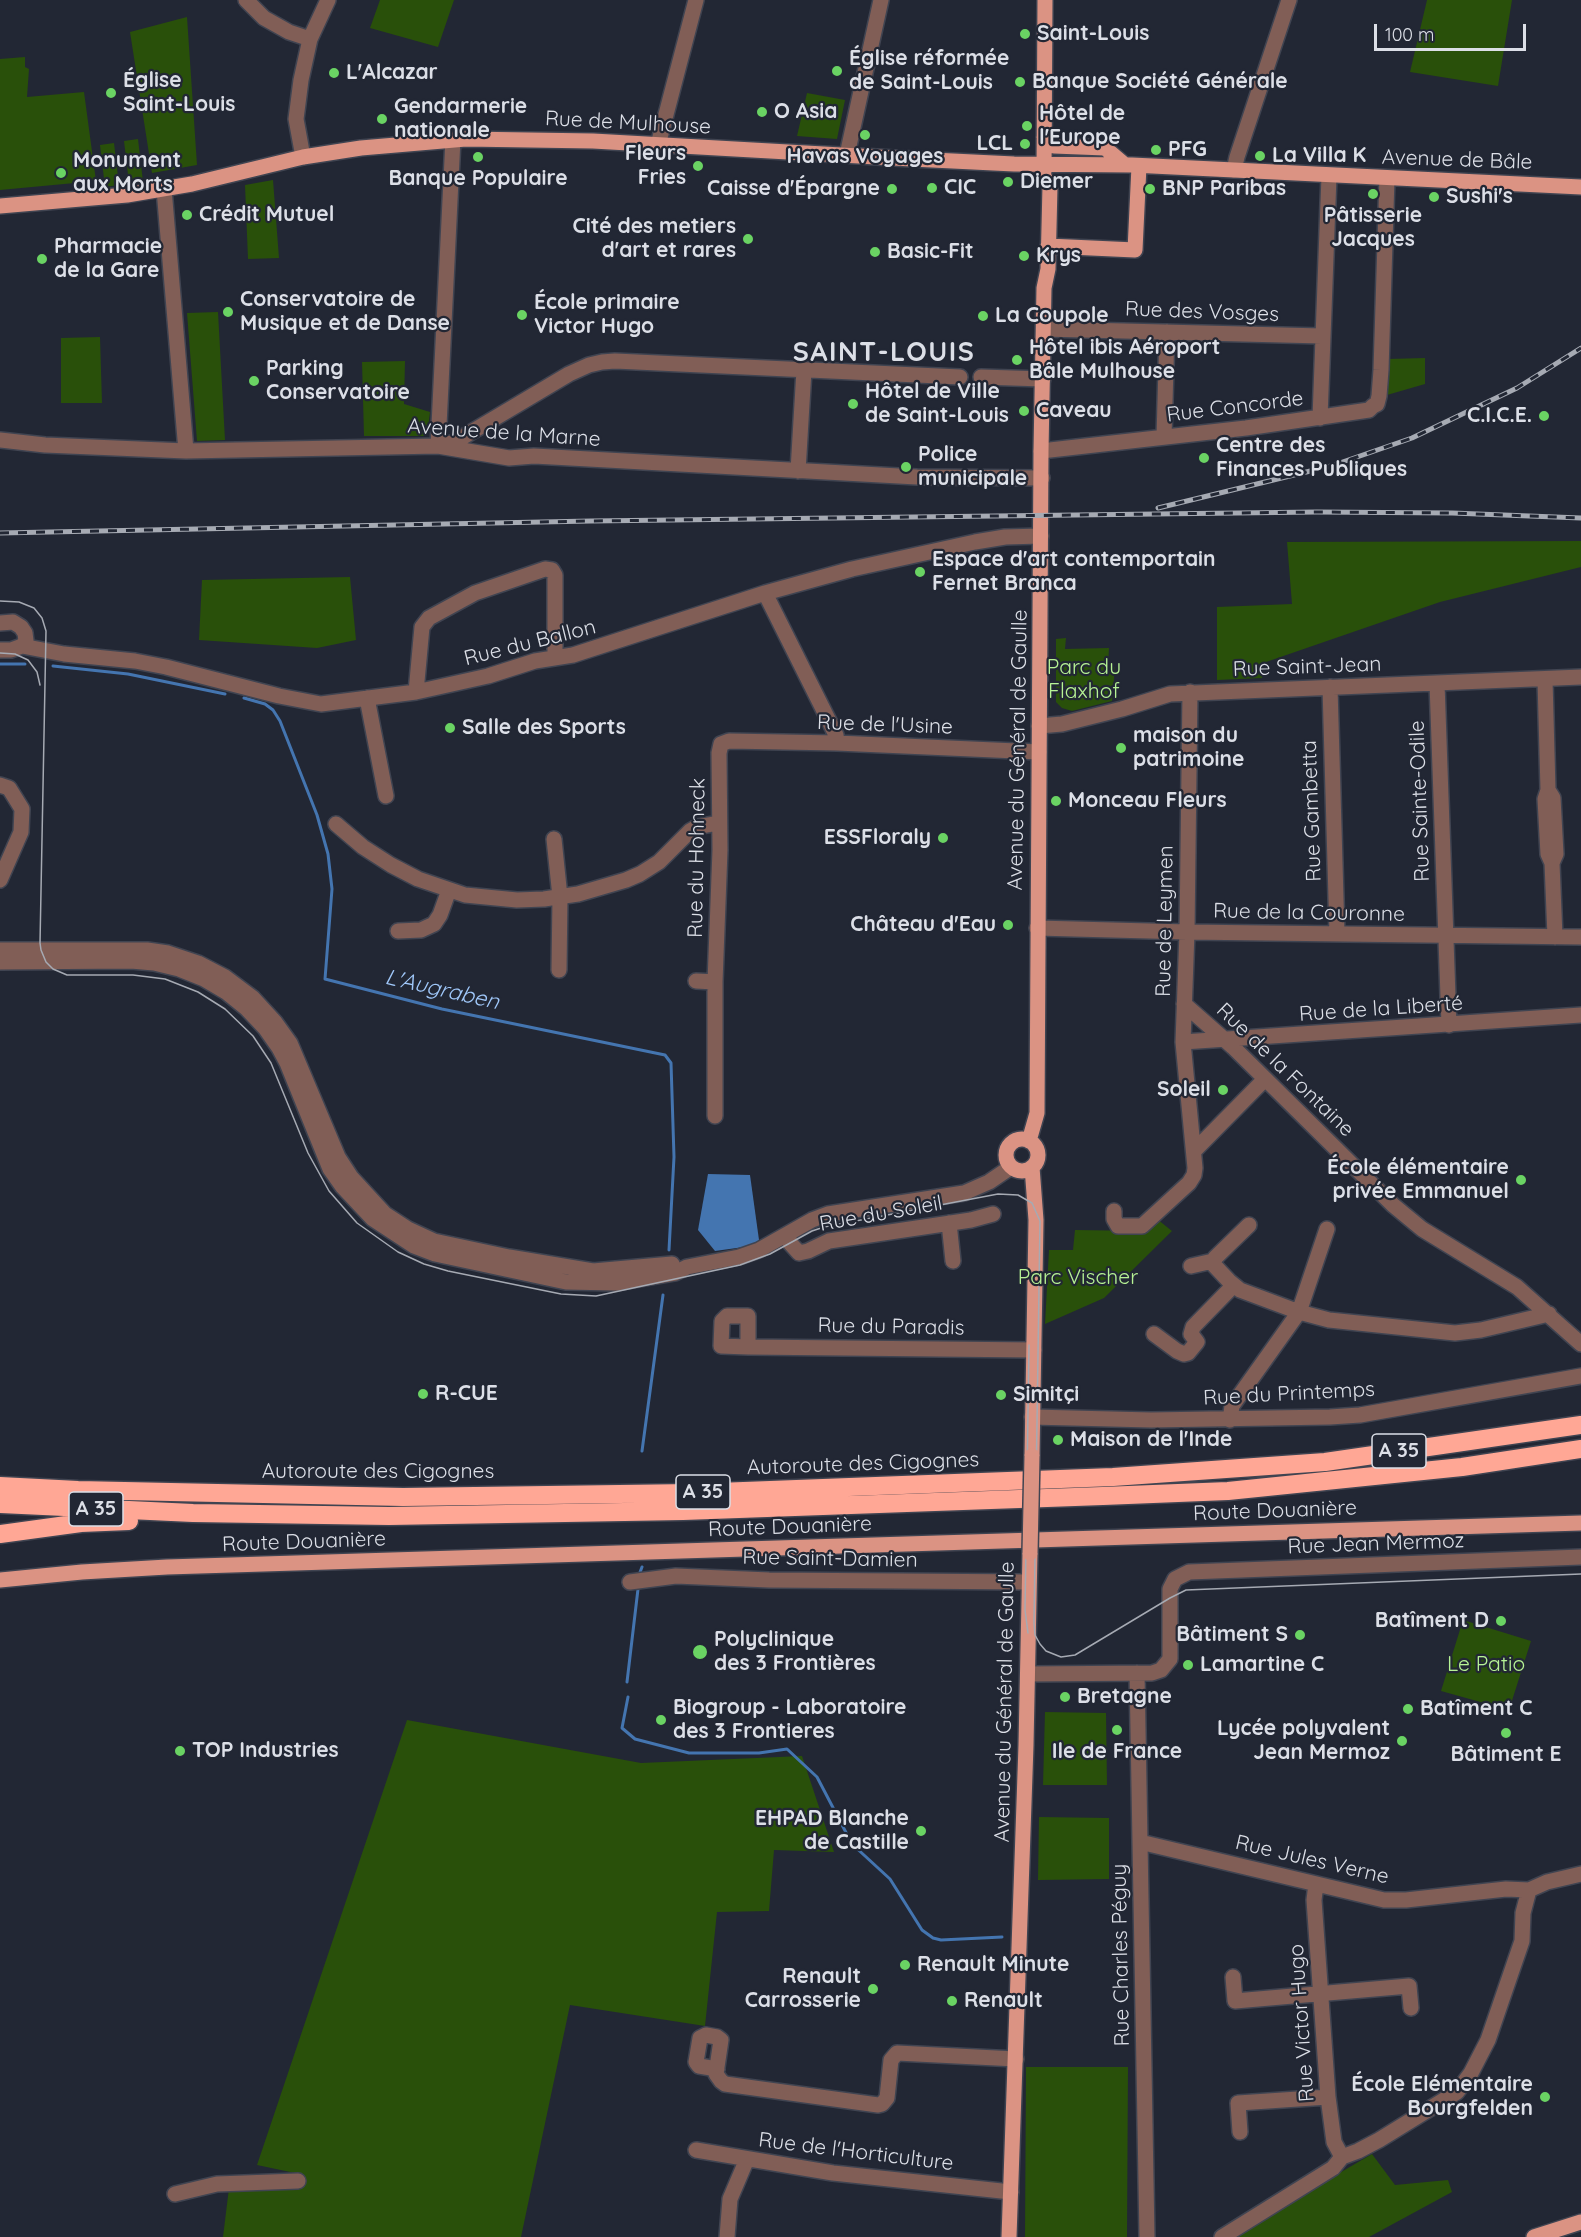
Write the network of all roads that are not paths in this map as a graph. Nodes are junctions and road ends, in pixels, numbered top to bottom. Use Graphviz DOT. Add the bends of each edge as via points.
graph roads {
  1 [pos="246,0"];
  2 [pos="328,0"];
  3 [pos="696,0"];
  4 [pos="881,0"];
  5 [pos="1045,0"];
  6 [pos="1289,0"];
  7 [pos="310,39"];
  8 [pos="1044,137"];
  9 [pos="453,139"];
  10 [pos="658,145"];
  11 [pos="847,155"];
  12 [pos="303,157"];
  13 [pos="1132,165"];
  14 [pos="1044,170"];
  15 [pos="1234,170"];
  16 [pos="1329,176"];
  17 [pos="1387,182"];
  18 [pos="1581,187"];
  19 [pos="164,189"];
  20 [pos="0,206"];
  21 [pos="1048,246"];
  22 [pos="1044,288"];
  23 [pos="1044,329"];
  24 [pos="1167,332"];
  25 [pos="1322,336"];
  26 [pos="804,370"];
  27 [pos="960,377"];
  28 [pos="981,377"];
  29 [pos="1043,379"];
  30 [pos="1320,418"];
  31 [pos="465,436"];
  32 [pos="1164,437"];
  33 [pos="0,440"];
  34 [pos="438,446"];
  35 [pos="186,451"];
  36 [pos="473,451"];
  37 [pos="1041,451"];
  38 [pos="798,471"];
  39 [pos="1042,478"];
  40 [pos="1041,536"];
  41 [pos="765,593"];
  42 [pos="0,623"];
  43 [pos="22,646"];
  44 [pos="0,650"];
  45 [pos="555,658"];
  46 [pos="1581,677"];
  47 [pos="1545,680"];
  48 [pos="1437,683"];
  49 [pos="1330,687"];
  50 [pos="416,692"];
  51 [pos="1190,693"];
  52 [pos="367,698"];
  53 [pos="1039,726"];
  54 [pos="729,741"];
  55 [pos="837,743"];
  56 [pos="1039,752"];
  57 [pos="0,785"];
  58 [pos="386,796"];
  59 [pos="718,822"];
  60 [pos="336,824"];
  61 [pos="554,839"];
  62 [pos="0,880"];
  63 [pos="448,890"];
  64 [pos="560,897"];
  65 [pos="1037,928"];
  66 [pos="398,931"];
  67 [pos="1187,933"];
  68 [pos="1337,934"];
  69 [pos="1445,936"];
  70 [pos="1555,937"];
  71 [pos="1581,937"];
  72 [pos="0,950"];
  73 [pos="0,962"];
  74 [pos="559,970"];
  75 [pos="696,981"];
  76 [pos="715,982"];
  77 [pos="1185,1004"];
  78 [pos="1581,1015"];
  79 [pos="1449,1025"];
  80 [pos="1226,1041"];
  81 [pos="1183,1042"];
  82 [pos="1265,1079"];
  83 [pos="715,1116"];
  84 [pos="1029,1141"];
  85 [pos="1194,1150"];
  86 [pos="1011,1167"];
  87 [pos="1032,1167"];
  88 [pos="1114,1211"];
  89 [pos="993,1214"];
  90 [pos="950,1223"];
  91 [pos="1249,1225"];
  92 [pos="1327,1229"];
  93 [pos="788,1235"];
  94 [pos="954,1261"];
  95 [pos="1213,1261"];
  96 [pos="1191,1266"];
  97 [pos="687,1267"];
  98 [pos="1233,1286"];
  99 [pos="1299,1312"];
  100 [pos="1549,1314"];
  101 [pos="1154,1334"];
  102 [pos="1581,1344"];
  103 [pos="748,1347"];
  104 [pos="1034,1350"];
  105 [pos="1581,1376"];
  106 [pos="1032,1417"];
  107 [pos="1230,1420"];
  108 [pos="1581,1425"];
  109 [pos="1581,1449"];
  110 [pos="1581,1461"];
  111 [pos="1462,1467"];
  112 [pos="0,1475"];
  113 [pos="0,1486"];
  114 [pos="78,1490"];
  115 [pos="0,1504"];
  116 [pos="193,1513"];
  117 [pos="1581,1523"];
  118 [pos="0,1534"];
  119 [pos="1581,1557"];
  120 [pos="0,1580"];
  121 [pos="630,1582"];
  122 [pos="1029,1582"];
  123 [pos="1137,1673"];
  124 [pos="1028,1674"];
  125 [pos="1140,1842"];
  126 [pos="1581,1874"];
  127 [pos="1316,1884"];
  128 [pos="1529,1890"];
  129 [pos="1233,1977"];
  130 [pos="1321,1994"];
  131 [pos="1411,2008"];
  132 [pos="1016,2059"];
  133 [pos="717,2069"];
  134 [pos="1328,2097"];
  135 [pos="1240,2132"];
  136 [pos="696,2150"];
  137 [pos="1342,2157"];
  138 [pos="747,2159"];
  139 [pos="298,2181"];
  140 [pos="1011,2192"];
  141 [pos="175,2194"];
  142 [pos="1581,2222"];
  143 [pos="727,2237"];
  144 [pos="1010,2237"];
  145 [pos="1146,2237"];
  146 [pos="1222,2237"];
  147 [pos="1534,2237"];
  1 -- 7 [label="street" via="264,18"];
  2 -- 7 [label="street"];
  3 -- 10 [label="street"];
  4 -- 11 [label="street"];
  5 -- 8 [label="main road"];
  6 -- 15 [label="street"];
  7 -- 12 [label="street" via="296,118"];
  8 -- 13 [label="main road" via="1054,146 1105,148"];
  8 -- 14 [label="main road"];
  9 -- 10 [label="main road, Rue de Mulhouse"];
  9 -- 12 [label="main road, Rue de Mulhouse"];
  9 -- 34 [label="street"];
  10 -- 11 [label="main road, Rue de Mulhouse"];
  11 -- 14 [label="main road, Rue de Mulhouse"];
  12 -- 19 [label="main road, Rue de Mulhouse"];
  13 -- 14 [label="main road, Avenue de Bâle"];
  13 -- 15 [label="main road, Avenue de Bâle"];
  13 -- 21 [label="main road" via="1136,250"];
  14 -- 21 [label="main road, Avenue du Général de Gaulle" via="1050,186"];
  14 -- 22 [label="main road, Avenue du Général de Gaulle" via="1040,186 1039,255"];
  15 -- 16 [label="main road, Avenue de Bâle"];
  16 -- 17 [label="main road, Avenue de Bâle"];
  16 -- 25 [label="street"];
  17 -- 18 [label="main road, Avenue de Bâle"];
  17 -- 30 [label="street, Rue Concorde" via="1377,404 1369,410"];
  19 -- 20 [label="main road, Rue de Mulhouse"];
  19 -- 35 [label="street"];
  21 -- 22 [label="main road, Avenue du Général de Gaulle"];
  22 -- 23 [label="main road, Avenue du Général de Gaulle"];
  23 -- 24 [label="street, Rue des Vosges"];
  23 -- 29 [label="main road, Avenue du Général de Gaulle"];
  24 -- 25 [label="street, Rue des Vosges"];
  24 -- 32 [label="street"];
  25 -- 30 [label="street"];
  26 -- 27 [label="street"];
  26 -- 31 [label="street" via="595,363 569,374"];
  26 -- 38 [label="street"];
  28 -- 29 [label="street"];
  29 -- 37 [label="main road, Avenue du Général de Gaulle"];
  30 -- 32 [label="street, Rue Concorde"];
  31 -- 34 [label="street"];
  31 -- 36 [label="street"];
  32 -- 37 [label="street, Rue Concorde"];
  33 -- 35 [label="street, Avenue de la Marne"];
  34 -- 35 [label="street, Avenue de la Marne"];
  34 -- 36 [label="street, Avenue de la Marne"];
  36 -- 38 [label="street, Avenue de la Marne" via="509,458 534,456"];
  37 -- 39 [label="main road, Avenue du Général de Gaulle"];
  38 -- 39 [label="street, Avenue de la Marne"];
  39 -- 40 [label="main road, Avenue du Général de Gaulle"];
  40 -- 41 [label="street, Rue du Ballon" via="975,542 842,571"];
  40 -- 53 [label="main road, Avenue du Général de Gaulle"];
  41 -- 45 [label="street, Rue du Ballon" via="598,648"];
  41 -- 55 [label="street"];
  42 -- 43 [label="street" via="13,622 21,627 26,641"];
  43 -- 44 [label="street"];
  43 -- 52 [label="street, Rue du Ballon" via="166,667 321,704"];
  45 -- 50 [label="street, Rue du Ballon"];
  45 -- 50 [label="street" via="555,575 552,570 545,570 475,593 429,618 422,627"];
  46 -- 47 [label="street, Rue Saint-Jean"];
  47 -- 48 [label="street, Rue Saint-Jean"];
  47 -- 70 [label="street" via="1548,790 1553,798 1556,854 1552,863"];
  48 -- 49 [label="street, Rue Saint-Jean"];
  48 -- 69 [label="street, Rue Sainte-Odile"];
  49 -- 51 [label="street, Rue Saint-Jean"];
  49 -- 68 [label="street, Rue Gambetta"];
  50 -- 52 [label="street, Rue du Ballon"];
  51 -- 53 [label="street, Rue Saint-Jean" via="1170,694 1062,724"];
  51 -- 67 [label="street, Rue de Leymen"];
  52 -- 58 [label="street"];
  53 -- 56 [label="main road, Avenue du Général de Gaulle"];
  54 -- 55 [label="street, Rue de l'Usine"];
  54 -- 59 [label="street, Rue du Hohneck" via="720,748"];
  55 -- 56 [label="street, Rue de l'Usine"];
  56 -- 65 [label="main road, Avenue du Général de Gaulle"];
  57 -- 62 [label="street" via="9,788 22,809 21,832"];
  59 -- 64 [label="street" via="690,831 659,862 640,874"];
  59 -- 76 [label="street, Rue du Hohneck"];
  60 -- 63 [label="street" via="391,865"];
  61 -- 64 [label="street"];
  63 -- 64 [label="street" via="517,900"];
  63 -- 66 [label="street" via="434,924 421,930"];
  64 -- 74 [label="street"];
  65 -- 67 [label="street, Rue de la Couronne"];
  65 -- 84 [label="main road, Avenue du Général de Gaulle" via="1037,1113"];
  67 -- 68 [label="street, Rue de la Couronne"];
  67 -- 77 [label="street, Rue de Leymen"];
  68 -- 69 [label="street, Rue de la Couronne"];
  69 -- 70 [label="street, Rue de la Couronne"];
  69 -- 79 [label="street, Rue Sainte-Odile"];
  70 -- 71 [label="street, Rue de la Couronne"];
  72 -- 97 [label="street" via="147,950 198,963 225,977 253,998 290,1043 338,1157 365,1195 386,1214 434,1241 593,1271 676,1264"];
  73 -- 97 [label="street" via="154,963 204,979 226,992 259,1022 279,1048 324,1155 342,1186 373,1220 414,1246 435,1254 588,1284 675,1273"];
  75 -- 76 [label="street"];
  76 -- 83 [label="street, Rue du Hohneck"];
  77 -- 80 [label="street, Rue de la Fontaine"];
  77 -- 81 [label="street, Rue de Leymen"];
  78 -- 79 [label="street, Rue de la Liberté"];
  79 -- 80 [label="street, Rue de la Liberté"];
  80 -- 81 [label="street, Rue de la Liberté"];
  80 -- 82 [label="street, Rue de la Fontaine"];
  81 -- 85 [label="street, Rue de Leymen"];
  82 -- 85 [label="street"];
  82 -- 100 [label="street, Rue de la Fontaine" via="1407,1217 1517,1287"];
  84 -- 86 [label="main road" via="1015,1140 1008,1146 1006,1159"];
  84 -- 87 [label="main road" via="1038,1153"];
  85 -- 88 [label="street, Rue de Leymen" via="1194,1176 1146,1224 1118,1226"];
  86 -- 87 [label="main road" via="1024,1171"];
  86 -- 93 [label="street" via="964,1193 828,1214"];
  87 -- 104 [label="main road, Avenue du Général de Gaulle" via="1036,1205"];
  89 -- 90 [label="street, Rue du Soleil"];
  90 -- 93 [label="street, Rue du Soleil" via="829,1240 799,1253"];
  90 -- 94 [label="street"];
  91 -- 95 [label="street"];
  92 -- 99 [label="street"];
  93 -- 97 [label="street" via="739,1257"];
  95 -- 96 [label="street"];
  95 -- 98 [label="street"];
  98 -- 99 [label="street"];
  98 -- 101 [label="street" via="1193,1327 1191,1334 1197,1342 1188,1353 1177,1351"];
  99 -- 100 [label="street" via="1329,1320 1455,1333"];
  99 -- 107 [label="street" via="1232,1406"];
  100 -- 102 [label="street, Rue de la Fontaine"];
  103 -- 104 [label="street, Rue du Paradis"];
  104 -- 106 [label="main road, Avenue du Général de Gaulle"];
  105 -- 107 [label="street, Rue du Printemps" via="1359,1415"];
  106 -- 107 [label="street, Rue du Printemps"];
  106 -- 122 [label="main road, Avenue du Général de Gaulle, bridge"];
  108 -- 114 [label="highway, Autoroute des Cigognes / A 35" via="1325,1462 1113,1477 427,1497"];
  109 -- 111 [label="highway, Autoroute des Cigognes / A 35"];
  110 -- 111 [label="highway" via="1522,1467"];
  111 -- 116 [label="highway, Autoroute des Cigognes / A 35" via="1228,1491 1092,1497 389,1516"];
  112 -- 114 [label="highway" via="51,1479"];
  113 -- 114 [label="highway, Autoroute des Cigognes / A 35"];
  115 -- 116 [label="highway, Autoroute des Cigognes / A 35"];
  116 -- 118 [label="highway"];
  117 -- 120 [label="main road, Route Douanière" via="191,1567"];
  119 -- 123 [label="street, Rue Jean Mermoz" via="1189,1572 1175,1579 1170,1588 1170,1659 1161,1670"];
  121 -- 122 [label="street, Rue Saint-Damien" via="676,1576 769,1581"];
  122 -- 124 [label="main road, Avenue du Général de Gaulle"];
  123 -- 124 [label="street"];
  123 -- 125 [label="street, Rue Charles Péguy"];
  124 -- 132 [label="main road, Avenue du Général de Gaulle"];
  125 -- 127 [label="street, Rue Jules Verne"];
  125 -- 145 [label="street, Rue Charles Péguy"];
  126 -- 128 [label="street, Rue Jules Verne"];
  127 -- 128 [label="street, Rue Jules Verne" via="1384,1900"];
  127 -- 130 [label="street, Rue Victor Hugo"];
  128 -- 137 [label="street" via="1522,1941 1488,2040 1471,2073 1457,2092 1441,2104"];
  129 -- 130 [label="street" via="1235,2001"];
  130 -- 131 [label="street" via="1409,1986"];
  130 -- 134 [label="street, Rue Victor Hugo"];
  132 -- 133 [label="street" via="897,2053 891,2060 887,2098 878,2105 725,2084 717,2078"];
  132 -- 140 [label="main road, Avenue du Général de Gaulle"];
  134 -- 135 [label="street" via="1238,2103"];
  134 -- 137 [label="street, Rue Victor Hugo" via="1334,2142"];
  136 -- 138 [label="street, Rue de l'Horticulture"];
  137 -- 146 [label="street" via="1333,2168"];
  138 -- 140 [label="street, Rue de l'Horticulture" via="833,2173"];
  138 -- 143 [label="street" via="730,2199"];
  139 -- 141 [label="street" via="217,2184"];
  140 -- 144 [label="main road, Avenue du Général de Gaulle"];
  142 -- 147 [label="main road"];
}
